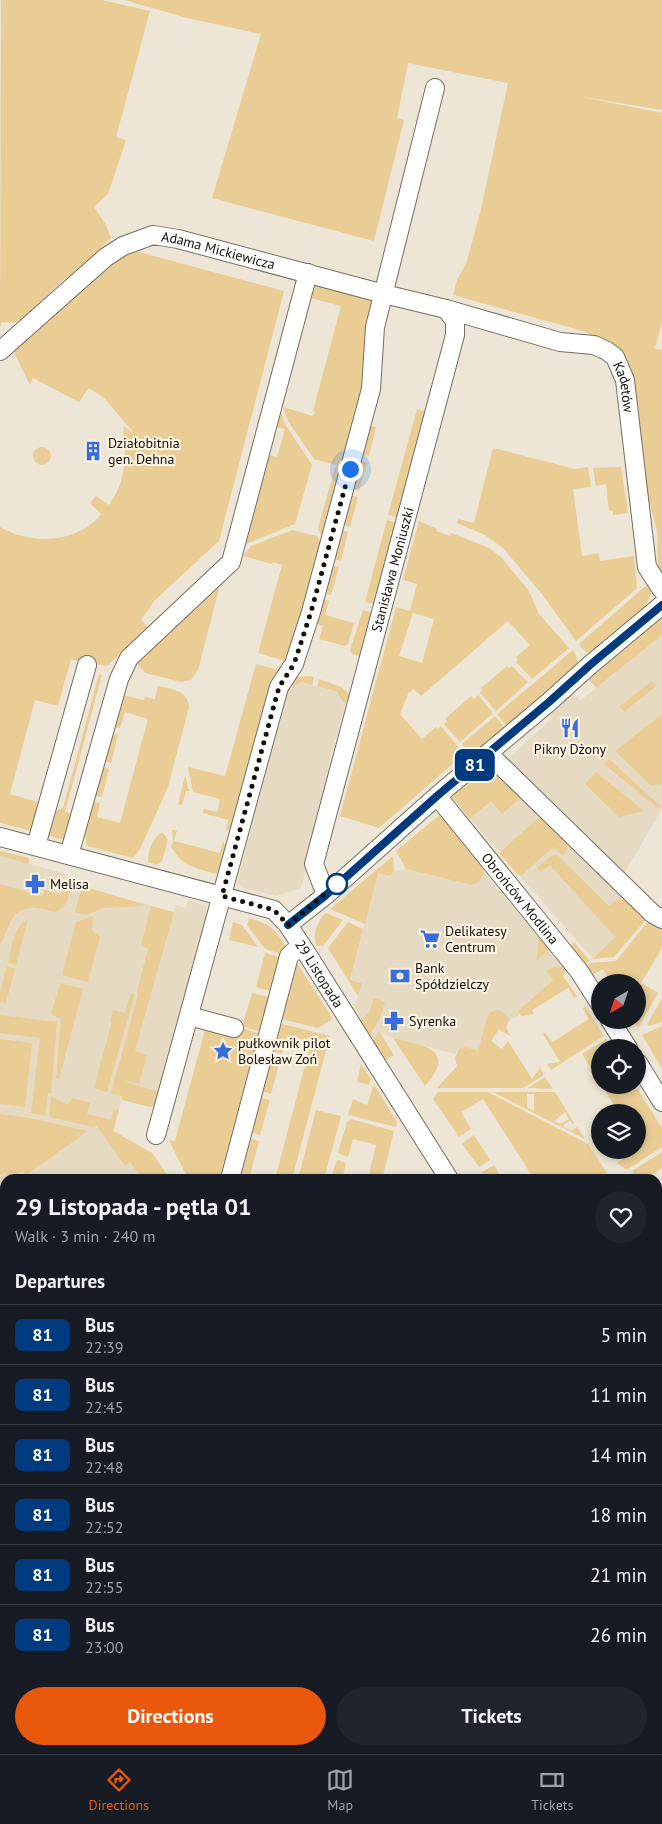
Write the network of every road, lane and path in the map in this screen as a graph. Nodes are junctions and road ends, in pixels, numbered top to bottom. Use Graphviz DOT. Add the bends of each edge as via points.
graph roads {
  1 [pos="435,88"];
  2 [pos="308,273"];
  3 [pos="384,294"];
  4 [pos="446,309"];
  5 [pos="0,351"];
  6 [pos="662,590"];
  7 [pos="662,605"];
  8 [pos="87,665"];
  9 [pos="488,753"];
  10 [pos="437,796"];
  11 [pos="0,837"];
  12 [pos="36,846"];
  13 [pos="69,855"];
  14 [pos="326,895"];
  15 [pos="222,896"];
  16 [pos="662,919"];
  17 [pos="288,925"];
  18 [pos="301,945"];
  19 [pos="591,990"];
  20 [pos="189,1016"];
  21 [pos="234,1028"];
  22 [pos="646,1076"];
  23 [pos="662,1102"];
  24 [pos="156,1135"];
  25 [pos="231,1174"];
  26 [pos="446,1174"];
  1 -- 3 [label="street"];
  2 -- 3 [label="street, Adama Mickiewicza"];
  2 -- 5 [label="street, Adama Mickiewicza" via="153,235 106,257"];
  2 -- 13 [label="street" via="231,562 129,658 119,679"];
  3 -- 4 [label="street"];
  3 -- 15 [label="street" via="375,326 371,389 346,482 294,664 279,687"];
  4 -- 6 [label="street, Kadetów" via="560,342 594,345 615,357 625,380 647,567"];
  4 -- 14 [label="street, Stanisława Moniuszki" via="455,321 455,335 314,864"];
  7 -- 9 [label="street"];
  8 -- 12 [label="street"];
  9 -- 10 [label="street"];
  9 -- 16 [label="street" via="653,914"];
  10 -- 14 [label="street"];
  10 -- 19 [label="street, Obrońców Modlina"];
  11 -- 12 [label="street, 29 Listopada"];
  12 -- 13 [label="street, 29 Listopada"];
  13 -- 15 [label="street, 29 Listopada"];
  14 -- 17 [label="street"];
  15 -- 17 [label="street, 29 Listopada" via="274,910"];
  15 -- 20 [label="street"];
  17 -- 18 [label="street, 29 Listopada"];
  18 -- 25 [label="street" via="288,956"];
  18 -- 26 [label="street, 29 Listopada"];
  20 -- 21 [label="street"];
  20 -- 24 [label="street"];
  22 -- 23 [label="street"];
}
